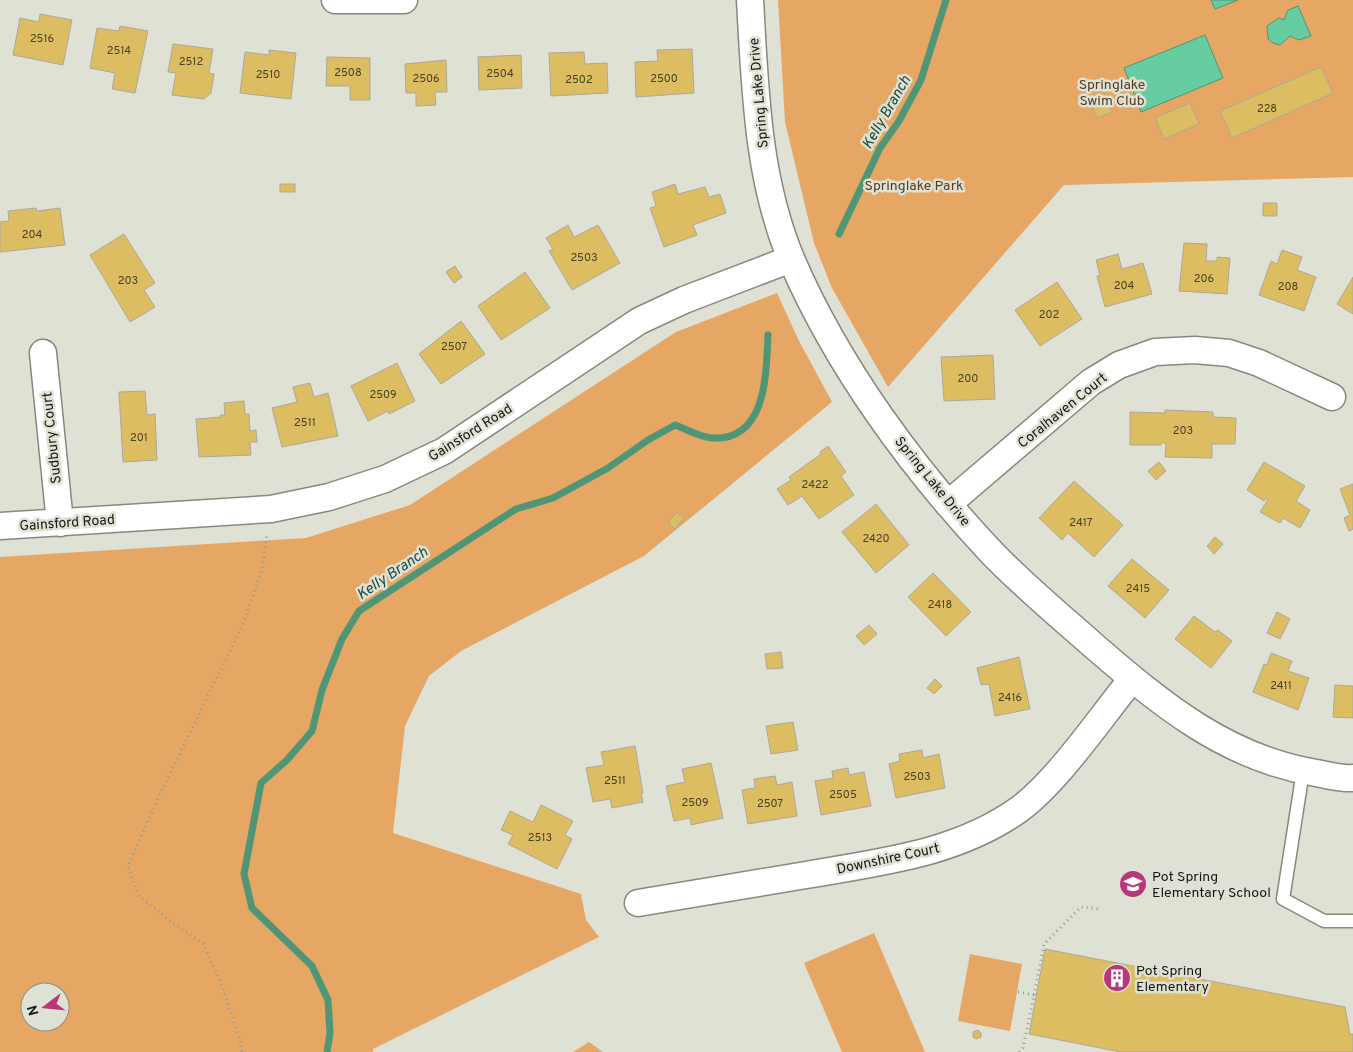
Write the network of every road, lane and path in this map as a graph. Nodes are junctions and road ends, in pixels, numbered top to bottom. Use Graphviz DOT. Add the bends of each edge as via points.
graph roads {
  1 [pos="335,0"];
  2 [pos="404,0"];
  3 [pos="750,0"];
  4 [pos="791,259"];
  5 [pos="43,353"];
  6 [pos="1332,397"];
  7 [pos="948,504"];
  8 [pos="271,509"];
  9 [pos="60,523"];
  10 [pos="0,526"];
  11 [pos="1132,679"];
  12 [pos="1303,771"];
  13 [pos="1353,778"];
  14 [pos="638,903"];
  15 [pos="1101,909"];
  16 [pos="1353,921"];
  17 [pos="1018,992"];
  18 [pos="1034,995"];
  19 [pos="242,1052"];
  20 [pos="1019,1052"];
  1 -- 2 [label="street"];
  3 -- 4 [label="street, Spring Lake Drive" via="758,122 774,208"];
  4 -- 7 [label="street, Spring Lake Drive" via="822,325 853,375"];
  4 -- 8 [label="street, Gainsford Road" via="639,321 444,451 385,479 329,497"];
  5 -- 9 [label="street, Sudbury Court"];
  6 -- 7 [label="street, Coralhaven Court" via="1260,363 1229,353 1195,350 1155,352 1119,366 1091,382"];
  7 -- 11 [label="street, Spring Lake Drive" via="994,554"];
  8 -- 9 [label="street, Gainsford Road"];
  8 -- 19 [label="path" via="262,570 242,626 128,866 138,895 203,944 221,983"];
  9 -- 10 [label="street, Gainsford Road"];
  11 -- 12 [label="street, Spring Lake Drive" via="1183,719 1221,741 1261,759"];
  11 -- 14 [label="street, Downshire Court" via="1054,776 1021,807 981,832 935,850 888,861"];
  12 -- 13 [label="street, Spring Lake Drive"];
  12 -- 16 [label="lane" via="1283,899 1324,921"];
  15 -- 18 [label="path" via="1081,907 1044,944"];
  17 -- 18 [label="path"];
  18 -- 20 [label="path" via="1023,1048"];
}
